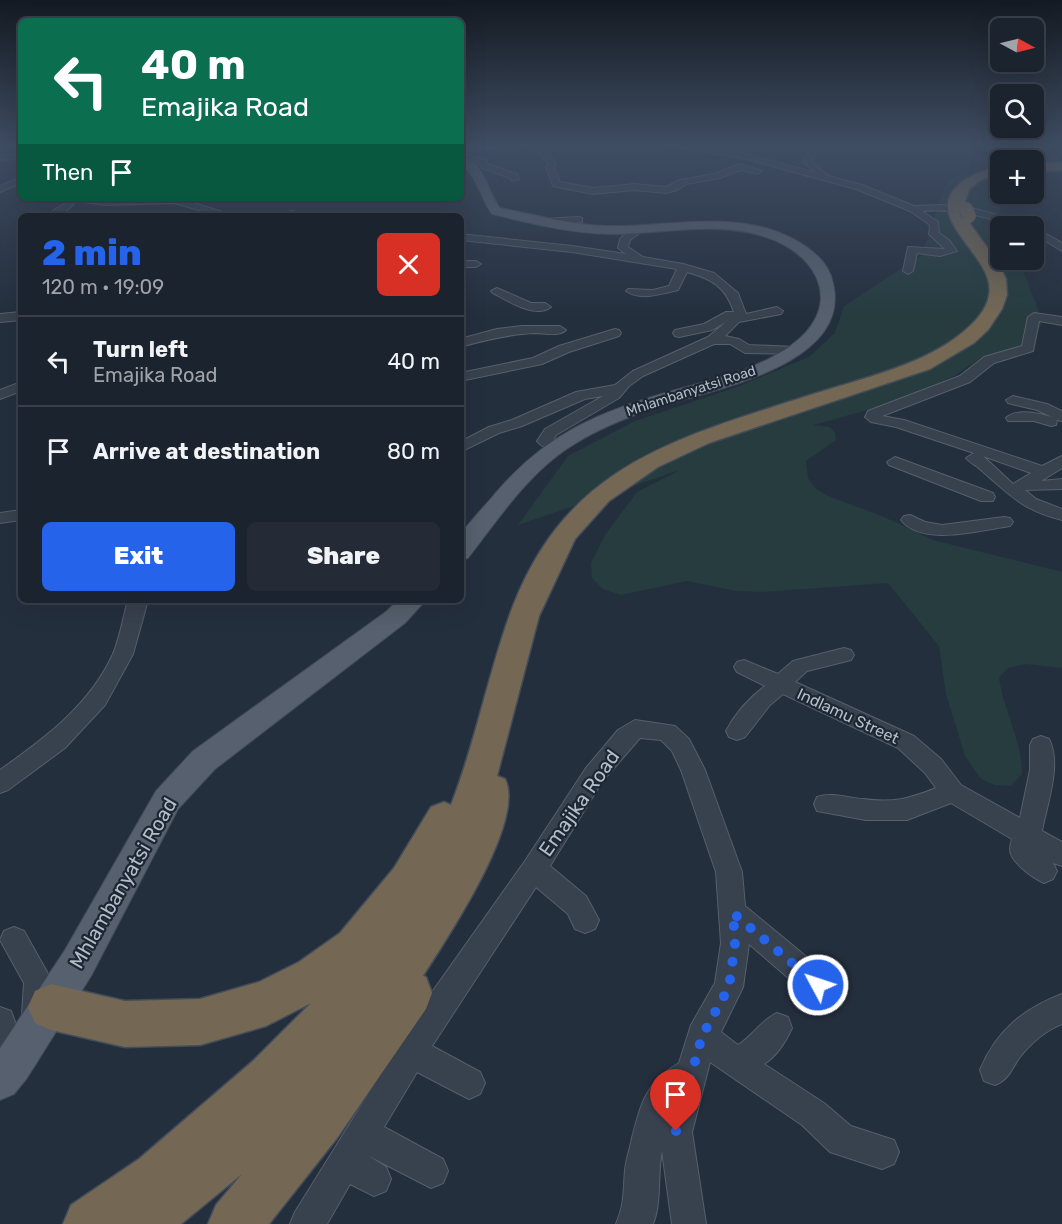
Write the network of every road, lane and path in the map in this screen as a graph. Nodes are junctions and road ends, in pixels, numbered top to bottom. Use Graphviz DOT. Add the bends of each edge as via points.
graph roads {
  1 [pos="69,203"];
  2 [pos="142,203"];
  3 [pos="191,203"];
  4 [pos="490,203"];
  5 [pos="900,203"];
  6 [pos="967,203"];
  7 [pos="914,209"];
  8 [pos="119,212"];
  9 [pos="965,212"];
  10 [pos="55,213"];
  11 [pos="222,213"];
  12 [pos="990,218"];
  13 [pos="579,220"];
  14 [pos="542,222"];
  15 [pos="635,230"];
  16 [pos="1044,236"];
  17 [pos="464,237"];
  18 [pos="1062,248"];
  19 [pos="639,259"];
  20 [pos="704,260"];
  21 [pos="464,264"];
  22 [pos="476,264"];
  23 [pos="683,267"];
  24 [pos="908,271"];
  25 [pos="717,280"];
  26 [pos="497,291"];
  27 [pos="632,291"];
  28 [pos="529,306"];
  29 [pos="545,307"];
  30 [pos="777,311"];
  31 [pos="738,313"];
  32 [pos="18,316"];
  33 [pos="0,318"];
  34 [pos="1062,321"];
  35 [pos="524,329"];
  36 [pos="560,330"];
  37 [pos="615,333"];
  38 [pos="716,337"];
  39 [pos="464,342"];
  40 [pos="794,351"];
  41 [pos="679,357"];
  42 [pos="701,358"];
  43 [pos="464,376"];
  44 [pos="18,387"];
  45 [pos="617,389"];
  46 [pos="0,395"];
  47 [pos="1013,400"];
  48 [pos="1013,418"];
  49 [pos="1058,424"];
  50 [pos="464,446"];
  51 [pos="557,446"];
  52 [pos="974,458"];
  53 [pos="1062,461"];
  54 [pos="895,462"];
  55 [pos="1044,472"];
  56 [pos="1062,484"];
  57 [pos="1021,491"];
  58 [pos="987,497"];
  59 [pos="18,515"];
  60 [pos="1062,515"];
  61 [pos="0,518"];
  62 [pos="910,520"];
  63 [pos="1004,522"];
  64 [pos="464,549"];
  65 [pos="137,603"];
  66 [pos="410,603"];
  67 [pos="844,655"];
  68 [pos="744,667"];
  69 [pos="505,682"];
  70 [pos="781,685"];
  71 [pos="737,731"];
  72 [pos="1041,745"];
  73 [pos="0,783"];
  74 [pos="953,792"];
  75 [pos="826,804"];
  76 [pos="1028,833"];
  77 [pos="478,846"];
  78 [pos="1053,863"];
  79 [pos="534,869"];
  80 [pos="733,913"];
  81 [pos="585,920"];
  82 [pos="14,940"];
  83 [pos="822,974"];
  84 [pos="1062,1009"];
  85 [pos="44,1018"];
  86 [pos="0,1022"];
  87 [pos="777,1028"];
  88 [pos="702,1036"];
  89 [pos="412,1052"];
  90 [pos="736,1063"];
  91 [pos="995,1070"];
  92 [pos="692,1072"];
  93 [pos="5,1074"];
  94 [pos="469,1083"];
  95 [pos="365,1131"];
  96 [pos="882,1152"];
  97 [pos="431,1171"];
  98 [pos="623,1223"];
  99 [pos="90,1224"];
  100 [pos="139,1224"];
  101 [pos="235,1224"];
  102 [pos="307,1224"];
  103 [pos="689,1224"];
  1 -- 10 [label="street"];
  2 -- 8 [label="street"];
  3 -- 11 [label="street"];
  4 -- 14 [label="main road, Mhlambanyatsi Road" via="496,211"];
  5 -- 7 [label="street"];
  6 -- 9 [label="highway"];
  7 -- 9 [label="street"];
  7 -- 24 [label="street" via="935,224 934,234 952,251 912,249"];
  9 -- 12 [label="street"];
  9 -- 69 [label="highway" via="960,224 991,264 997,279 998,295 981,326 923,365 701,438 649,462 600,496 563,536 541,577"];
  9 -- 77 [label="highway" via="1005,267 1011,284 1011,299 992,335 935,368 693,453 644,478 612,504 578,544 555,583 534,636"];
  13 -- 14 [label="street"];
  14 -- 15 [label="main road, Mhlambanyatsi Road"];
  15 -- 19 [label="street" via="625,240 624,248"];
  15 -- 40 [label="main road, Mhlambanyatsi Road" via="729,226 777,237 802,251 824,277 830,301 820,329"];
  16 -- 18 [label="street"];
  17 -- 19 [label="street"];
  19 -- 23 [label="street"];
  20 -- 25 [label="street" via="719,272"];
  21 -- 22 [label="street"];
  23 -- 25 [label="street"];
  23 -- 27 [label="street" via="674,288 653,293"];
  25 -- 31 [label="street" via="734,295"];
  26 -- 28 [label="street"];
  28 -- 29 [label="street"];
  28 -- 35 [label="street"];
  30 -- 31 [label="street"];
  31 -- 38 [label="street"];
  31 -- 38 [label="street" via="708,327 679,333"];
  32 -- 33 [label="street"];
  34 -- 55 [label="street" via="1034,317 1028,348 988,360 965,379 873,414"];
  35 -- 36 [label="street"];
  35 -- 39 [label="street"];
  37 -- 43 [label="street" via="537,361"];
  38 -- 40 [label="street" via="732,339 753,351"];
  38 -- 41 [label="street"];
  40 -- 51 [label="main road, Mhlambanyatsi Road" via="749,374 599,421"];
  41 -- 42 [label="street"];
  41 -- 45 [label="street" via="644,371"];
  44 -- 46 [label="street"];
  45 -- 50 [label="street" via="581,395"];
  45 -- 51 [label="street" via="614,395 545,437 544,441"];
  47 -- 49 [label="street" via="1042,407"];
  48 -- 49 [label="street" via="1035,417"];
  51 -- 64 [label="main road, Mhlambanyatsi Road" via="523,477"];
  52 -- 57 [label="street" via="986,463 1001,484"];
  53 -- 55 [label="street"];
  54 -- 58 [label="street"];
  55 -- 57 [label="street"];
  56 -- 57 [label="street"];
  57 -- 60 [label="street" via="1034,505"];
  59 -- 61 [label="street"];
  62 -- 63 [label="street" via="929,530"];
  65 -- 73 [label="street" via="123,654 97,699 57,742"];
  66 -- 85 [label="main road, Mhlambanyatsi Road" via="204,760 167,800"];
  67 -- 70 [label="street" via="800,666"];
  68 -- 70 [label="street, Indlamu Street"];
  69 -- 85 [label="highway" via="440,827 408,881 355,948 339,960 266,1004 200,1022"];
  69 -- 99 [label="highway" via="471,803 428,893 366,979 270,1078 157,1177"];
  70 -- 71 [label="street" via="762,699"];
  70 -- 74 [label="street, Indlamu Street" via="906,742 933,766"];
  72 -- 76 [label="street" via="1042,770"];
  74 -- 75 [label="street" via="907,810 866,810"];
  74 -- 76 [label="street, Indlamu Street"];
  76 -- 78 [label="street" via="1022,850"];
  77 -- 100 [label="highway" via="380,1002 256,1130"];
  77 -- 101 [label="highway" via="442,935 413,989 319,1120"];
  79 -- 80 [label="street, Emajika Road" via="591,797 594,775 635,729 667,732 681,745 693,770 729,873"];
  79 -- 81 [label="street" via="577,905"];
  79 -- 89 [label="street, Emajika Road"];
  80 -- 83 [label="street" via="818,985"];
  80 -- 88 [label="street, Emajika Road" via="735,943 729,987"];
  82 -- 85 [label="street" via="38,981"];
  84 -- 91 [label="street" via="1024,1028 1003,1053"];
  85 -- 93 [label="main road, Mhlambanyatsi Road"];
  86 -- 93 [label="street"];
  87 -- 90 [label="street" via="759,1049"];
  88 -- 90 [label="street"];
  88 -- 92 [label="street, Emajika Road"];
  89 -- 94 [label="street"];
  89 -- 95 [label="street, Emajika Road"];
  90 -- 96 [label="street" via="813,1114 842,1140"];
  92 -- 98 [label="street" via="674,1084 656,1107 642,1167 640,1213"];
  92 -- 103 [label="street, Emajika Road" via="676,1131"];
  95 -- 97 [label="street"];
  95 -- 102 [label="street, Emajika Road" via="359,1171"];
}
